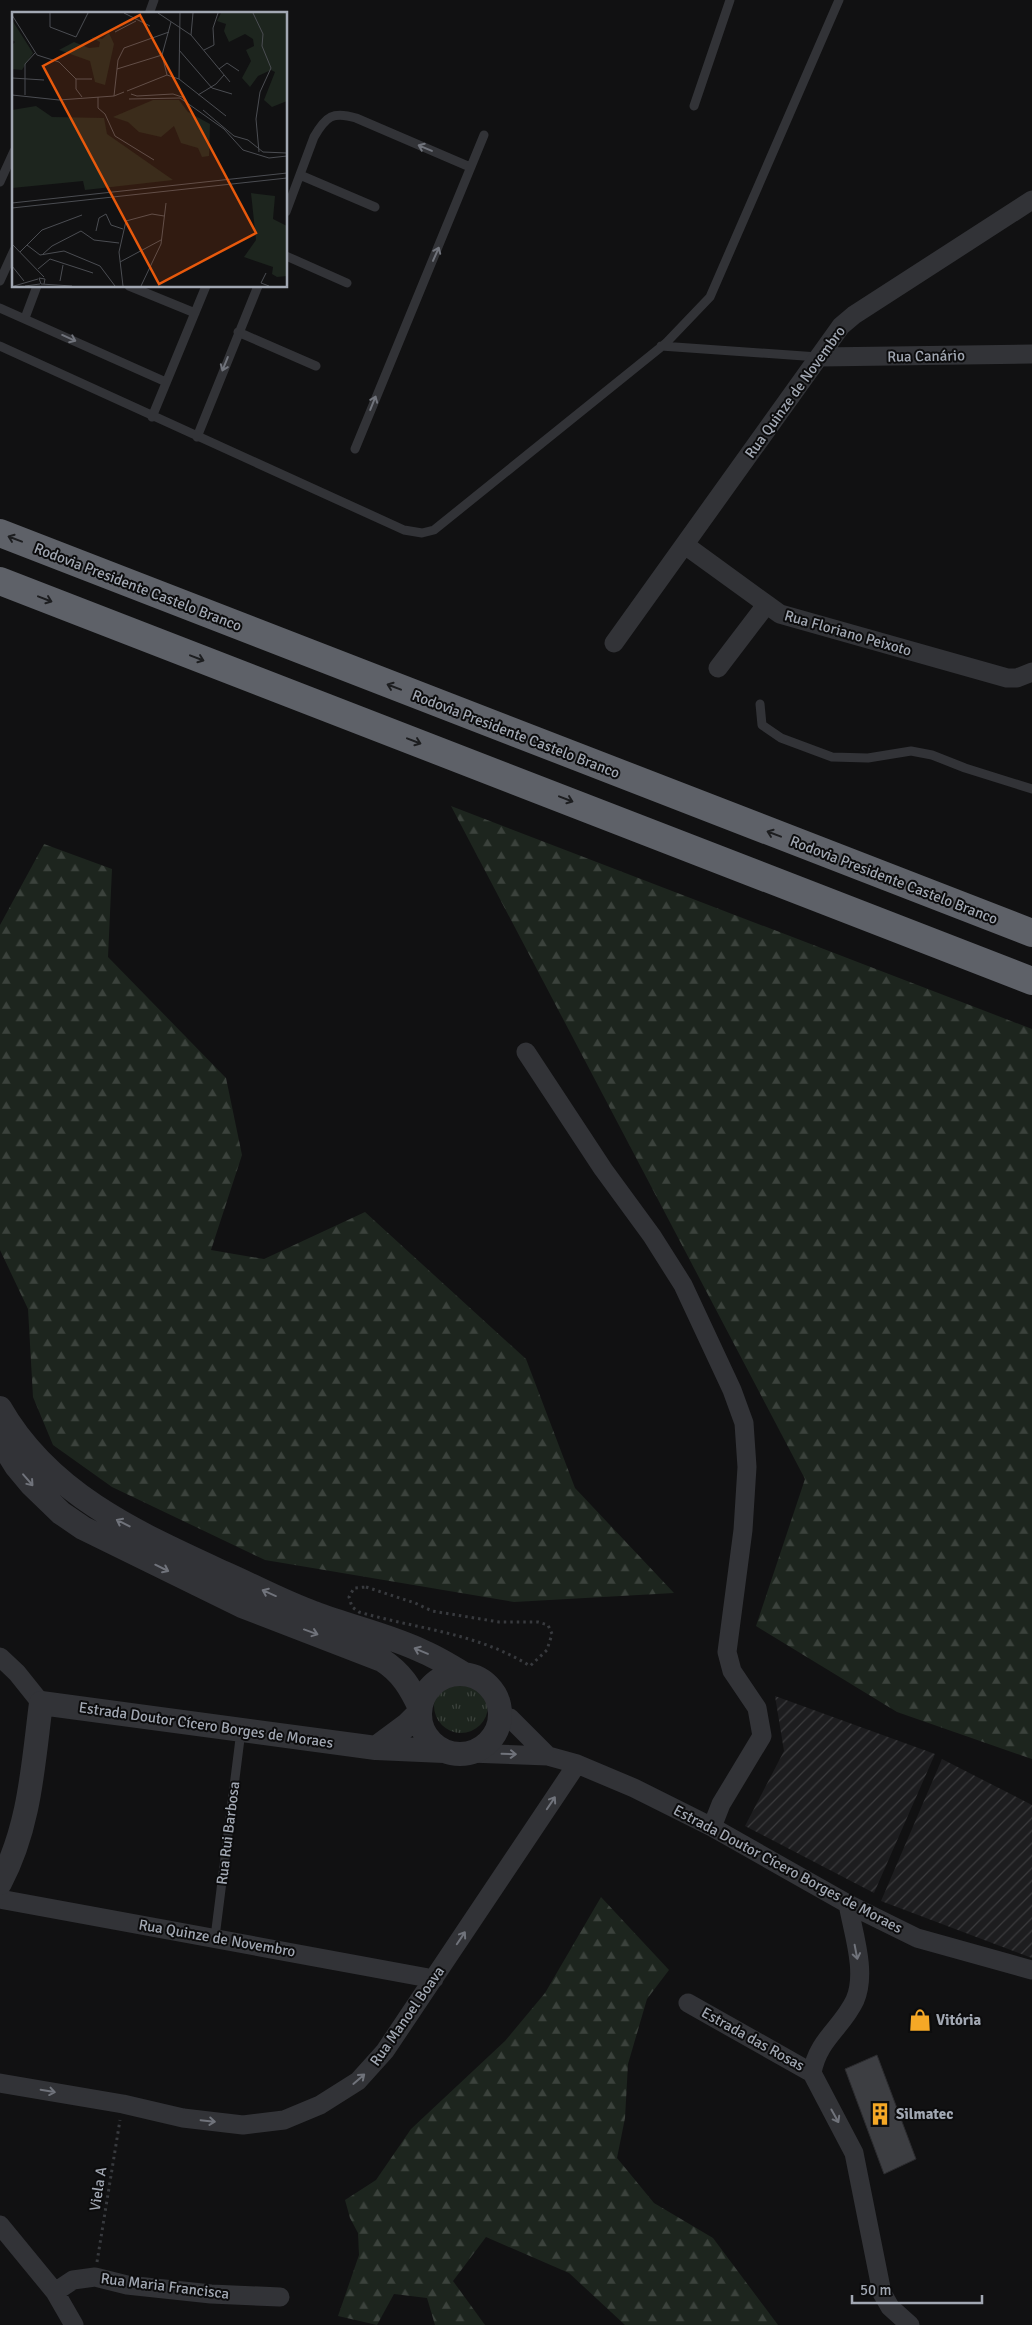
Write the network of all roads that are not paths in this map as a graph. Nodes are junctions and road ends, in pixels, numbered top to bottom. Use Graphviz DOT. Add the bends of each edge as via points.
graph roads {
  1 [pos="154,0"];
  2 [pos="730,0"];
  3 [pos="839,0"];
  4 [pos="150,12"];
  5 [pos="694,106"];
  6 [pos="484,135"];
  7 [pos="12,155"];
  8 [pos="470,167"];
  9 [pos="300,175"];
  10 [pos="0,182"];
  11 [pos="1032,200"];
  12 [pos="288,207"];
  13 [pos="374,207"];
  14 [pos="12,254"];
  15 [pos="288,257"];
  16 [pos="0,281"];
  17 [pos="347,283"];
  18 [pos="36,288"];
  19 [pos="134,288"];
  20 [pos="205,288"];
  21 [pos="257,288"];
  22 [pos="0,308"];
  23 [pos="195,313"];
  24 [pos="25,318"];
  25 [pos="238,332"];
  26 [pos="0,346"];
  27 [pos="661,346"];
  28 [pos="1032,354"];
  29 [pos="820,357"];
  30 [pos="316,366"];
  31 [pos="166,382"];
  32 [pos="152,417"];
  33 [pos="197,437"];
  34 [pos="355,449"];
  35 [pos="0,533"];
  36 [pos="685,545"];
  37 [pos="0,582"];
  38 [pos="766,605"];
  39 [pos="614,643"];
  40 [pos="718,668"];
  41 [pos="1030,674"];
  42 [pos="760,704"];
  43 [pos="1032,789"];
  44 [pos="1032,933"];
  45 [pos="1032,981"];
  46 [pos="526,1052"];
  47 [pos="0,1408"];
  48 [pos="0,1440"];
  49 [pos="0,1657"];
  50 [pos="464,1674"];
  51 [pos="41,1703"];
  52 [pos="420,1710"];
  53 [pos="500,1717"];
  54 [pos="241,1729"];
  55 [pos="376,1748"];
  56 [pos="444,1751"];
  57 [pos="470,1753"];
  58 [pos="548,1756"];
  59 [pos="576,1764"];
  60 [pos="712,1827"];
  61 [pos="0,1882"];
  62 [pos="0,1899"];
  63 [pos="848,1904"];
  64 [pos="215,1937"];
  65 [pos="1032,1970"];
  66 [pos="434,1978"];
  67 [pos="688,2003"];
  68 [pos="812,2073"];
  69 [pos="0,2083"];
  70 [pos="0,2225"];
  71 [pos="55,2292"];
  72 [pos="280,2297"];
  73 [pos="74,2325"];
  74 [pos="910,2325"];
  1 -- 4 [label="lane"];
  2 -- 5 [label="lane"];
  3 -- 27 [label="lane" via="714,290 698,312"];
  6 -- 8 [label="lane"];
  7 -- 10 [label="lane"];
  8 -- 9 [label="lane, one-way" via="341,114 330,117 320,126"];
  34 -- 8 [label="lane, one-way"];
  9 -- 12 [label="lane"];
  9 -- 13 [label="lane"];
  11 -- 29 [label="street, Rua Quinze de Novembro" via="854,315 841,326"];
  14 -- 16 [label="lane"];
  15 -- 17 [label="lane"];
  18 -- 24 [label="lane"];
  19 -- 23 [label="lane"];
  20 -- 23 [label="lane"];
  21 -- 25 [label="lane"];
  22 -- 24 [label="lane"];
  23 -- 31 [label="lane"];
  24 -- 31 [label="lane, one-way"];
  25 -- 30 [label="lane"];
  25 -- 33 [label="lane, one-way"];
  26 -- 32 [label="lane"];
  27 -- 29 [label="lane"];
  27 -- 33 [label="lane" via="440,526 428,532 404,530"];
  28 -- 29 [label="street, Rua Canário"];
  29 -- 36 [label="street, Rua Quinze de Novembro"];
  31 -- 32 [label="lane"];
  32 -- 33 [label="lane"];
  44 -- 35 [label="highway, Rodovia Presidente Castelo Branco, one-way"];
  36 -- 38 [label="street, Rua Floriano Peixoto"];
  36 -- 39 [label="street, Rua Quinze de Novembro"];
  37 -- 45 [label="highway, one-way"];
  38 -- 40 [label="street"];
  38 -- 41 [label="street, Rua Floriano Peixoto" via="780,614 830,630 1007,678"];
  42 -- 43 [label="lane" via="762,725 781,738 832,757 868,758 911,752 932,755"];
  46 -- 60 [label="street" via="683,1285 714,1348 744,1423 748,1467 728,1660 757,1708 762,1736 721,1804"];
  50 -- 47 [label="street, one-way" via="424,1651 312,1612 183,1554 113,1518 77,1495 54,1474 12,1429"];
  48 -- 52 [label="street, one-way" via="31,1484 73,1522 242,1606 382,1660 405,1679"];
  49 -- 51 [label="street"];
  50 -- 52 [label="street" via="440,1678 424,1696"];
  50 -- 53 [label="street" via="487,1683 495,1693"];
  51 -- 54 [label="street, Estrada Doutor Cícero Borges de Moraes"];
  51 -- 61 [label="street" via="29,1796 20,1837"];
  52 -- 55 [label="street" via="407,1725"];
  52 -- 56 [label="street" via="426,1735"];
  53 -- 57 [label="street" via="498,1729 491,1740"];
  53 -- 58 [label="street, Estrada Doutor Cícero Borges de Moraes" via="510,1718"];
  54 -- 55 [label="street, Estrada Doutor Cícero Borges de Moraes"];
  54 -- 64 [label="lane, Rua Rui Barbosa"];
  55 -- 56 [label="street, Estrada Doutor Cícero Borges de Moraes"];
  56 -- 57 [label="street"];
  57 -- 58 [label="street, Estrada Doutor Cícero Borges de Moraes, one-way"];
  58 -- 59 [label="street, Estrada Doutor Cícero Borges de Moraes"];
  59 -- 60 [label="street, Estrada Doutor Cícero Borges de Moraes" via="634,1788"];
  66 -- 59 [label="street, Rua Manoel Boava, one-way"];
  60 -- 63 [label="street, Estrada Doutor Cícero Borges de Moraes"];
  62 -- 64 [label="street, Rua Quinze de Novembro"];
  63 -- 65 [label="street, Estrada Doutor Cícero Borges de Moraes" via="917,1938"];
  63 -- 68 [label="street, one-way" via="858,1960 859,1987 854,2001 823,2043"];
  64 -- 66 [label="street, Rua Quinze de Novembro"];
  69 -- 66 [label="street, Rua Manoel Boava, one-way" via="184,2118 243,2125 284,2120 320,2105 358,2081 385,2052"];
  67 -- 68 [label="street, Estrada das Rosas"];
  68 -- 74 [label="street, Estrada das Rosas, one-way" via="854,2153 882,2293 890,2307"];
  70 -- 71 [label="street"];
  71 -- 72 [label="street, Rua Maria Francisca" via="73,2280 95,2277 211,2294"];
  71 -- 73 [label="street"];
}
